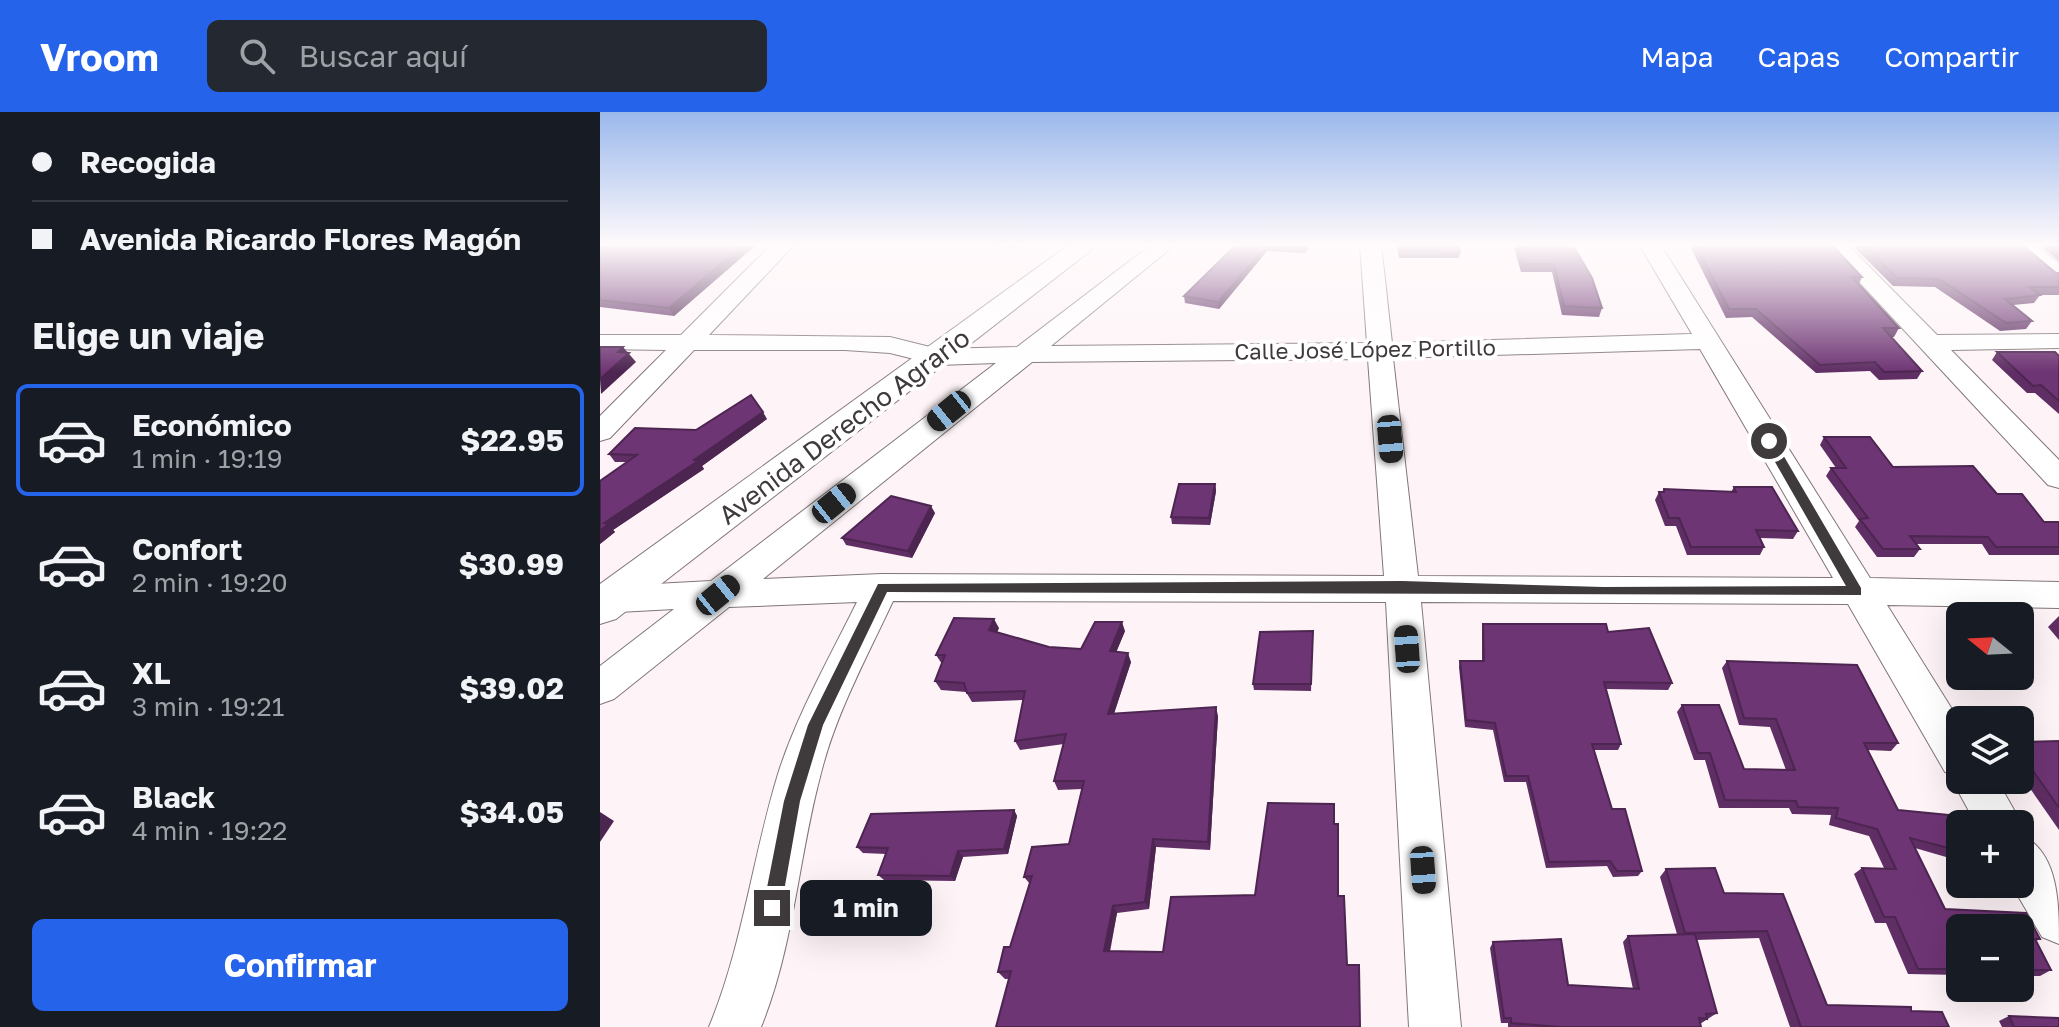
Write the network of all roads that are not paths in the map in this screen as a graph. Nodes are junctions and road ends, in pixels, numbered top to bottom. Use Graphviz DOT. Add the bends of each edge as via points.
graph roads {
  1 [pos="743,287"];
  2 [pos="1030,287"];
  3 [pos="1109,287"];
  4 [pos="1375,287"];
  5 [pos="1677,287"];
  6 [pos="1875,287"];
  7 [pos="691,341"];
  8 [pos="1711,341"];
  9 [pos="2059,341"];
  10 [pos="600,342"];
  11 [pos="1928,343"];
  12 [pos="1383,351"];
  13 [pos="1019,355"];
  14 [pos="938,357"];
  15 [pos="600,432"];
  16 [pos="2059,478"];
  17 [pos="1402,586"];
  18 [pos="882,587"];
  19 [pos="1856,591"];
  20 [pos="718,595"];
  21 [pos="2059,595"];
  22 [pos="604,602"];
  23 [pos="600,688"];
  24 [pos="1946,736"];
  25 [pos="2034,879"];
  26 [pos="2059,920"];
  27 [pos="735,1027"];
  28 [pos="1435,1027"];
  1 -- 7 [label="street"];
  2 -- 14 [label="street, Avenida Derecho Agrario"];
  3 -- 13 [label="street"];
  4 -- 12 [label="street"];
  5 -- 8 [label="street"];
  6 -- 11 [label="street"];
  7 -- 10 [label="street"];
  7 -- 14 [label="street" via="890,345"];
  7 -- 15 [label="street"];
  8 -- 12 [label="street, Calle José López Portillo"];
  8 -- 19 [label="street"];
  9 -- 11 [label="street"];
  11 -- 16 [label="street"];
  12 -- 13 [label="street, Calle José López Portillo"];
  12 -- 17 [label="street"];
  13 -- 14 [label="street, Calle José López Portillo"];
  13 -- 20 [label="street"];
  14 -- 22 [label="street, Avenida Derecho Agrario"];
  17 -- 18 [label="street"];
  17 -- 19 [label="street"];
  17 -- 28 [label="street"];
  18 -- 20 [label="street"];
  18 -- 27 [label="street" via="816,725 792,801 760,963"];
  19 -- 21 [label="street"];
  19 -- 24 [label="street"];
  20 -- 22 [label="street"];
  20 -- 23 [label="street"];
  25 -- 26 [label="street"];
}
